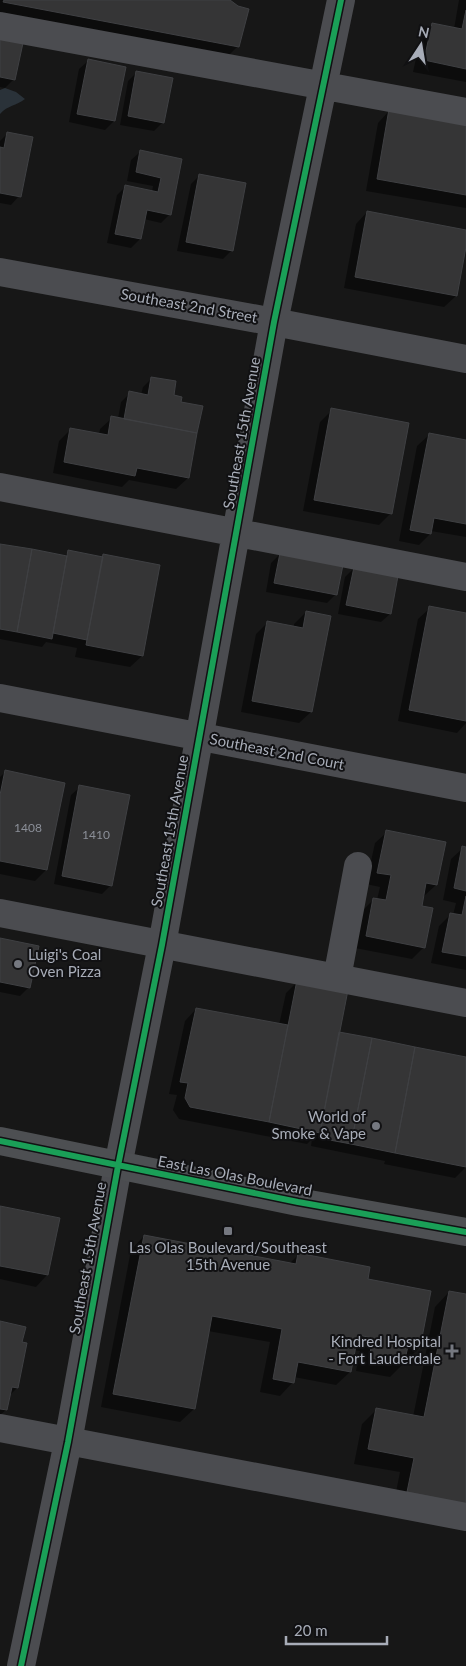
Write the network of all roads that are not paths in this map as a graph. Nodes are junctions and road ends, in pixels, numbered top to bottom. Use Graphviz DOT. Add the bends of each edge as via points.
graph roads {
  1 [pos="341,0"];
  2 [pos="0,26"];
  3 [pos="323,85"];
  4 [pos="466,112"];
  5 [pos="0,272"];
  6 [pos="274,322"];
  7 [pos="466,359"];
  8 [pos="0,487"];
  9 [pos="237,533"];
  10 [pos="466,577"];
  11 [pos="0,698"];
  12 [pos="199,736"];
  13 [pos="466,788"];
  14 [pos="358,866"];
  15 [pos="0,914"];
  16 [pos="162,945"];
  17 [pos="337,978"];
  18 [pos="466,1003"];
  19 [pos="0,1140"];
  20 [pos="118,1166"];
  21 [pos="466,1232"];
  22 [pos="0,1428"];
  23 [pos="68,1442"];
  24 [pos="466,1517"];
  25 [pos="21,1666"];
  1 -- 3 [label="street, Southeast 15th Avenue"];
  2 -- 3 [label="street"];
  3 -- 4 [label="street"];
  3 -- 6 [label="street, Southeast 15th Avenue"];
  5 -- 6 [label="street, Southeast 2nd Street"];
  6 -- 7 [label="street, Southeast 2nd Street"];
  6 -- 9 [label="street, Southeast 15th Avenue"];
  8 -- 9 [label="street"];
  9 -- 10 [label="street"];
  9 -- 12 [label="street, Southeast 15th Avenue"];
  11 -- 12 [label="street, Southeast 2nd Court"];
  12 -- 13 [label="street, Southeast 2nd Court"];
  12 -- 16 [label="street, Southeast 15th Avenue"];
  14 -- 17 [label="street"];
  15 -- 16 [label="street"];
  16 -- 17 [label="street"];
  16 -- 20 [label="street, Southeast 15th Avenue"];
  17 -- 18 [label="street"];
  19 -- 20 [label="main road, East Las Olas Boulevard"];
  20 -- 21 [label="main road, East Las Olas Boulevard"];
  20 -- 23 [label="street, Southeast 15th Avenue"];
  22 -- 23 [label="street"];
  23 -- 24 [label="street"];
  23 -- 25 [label="street, Southeast 15th Avenue"];
}
